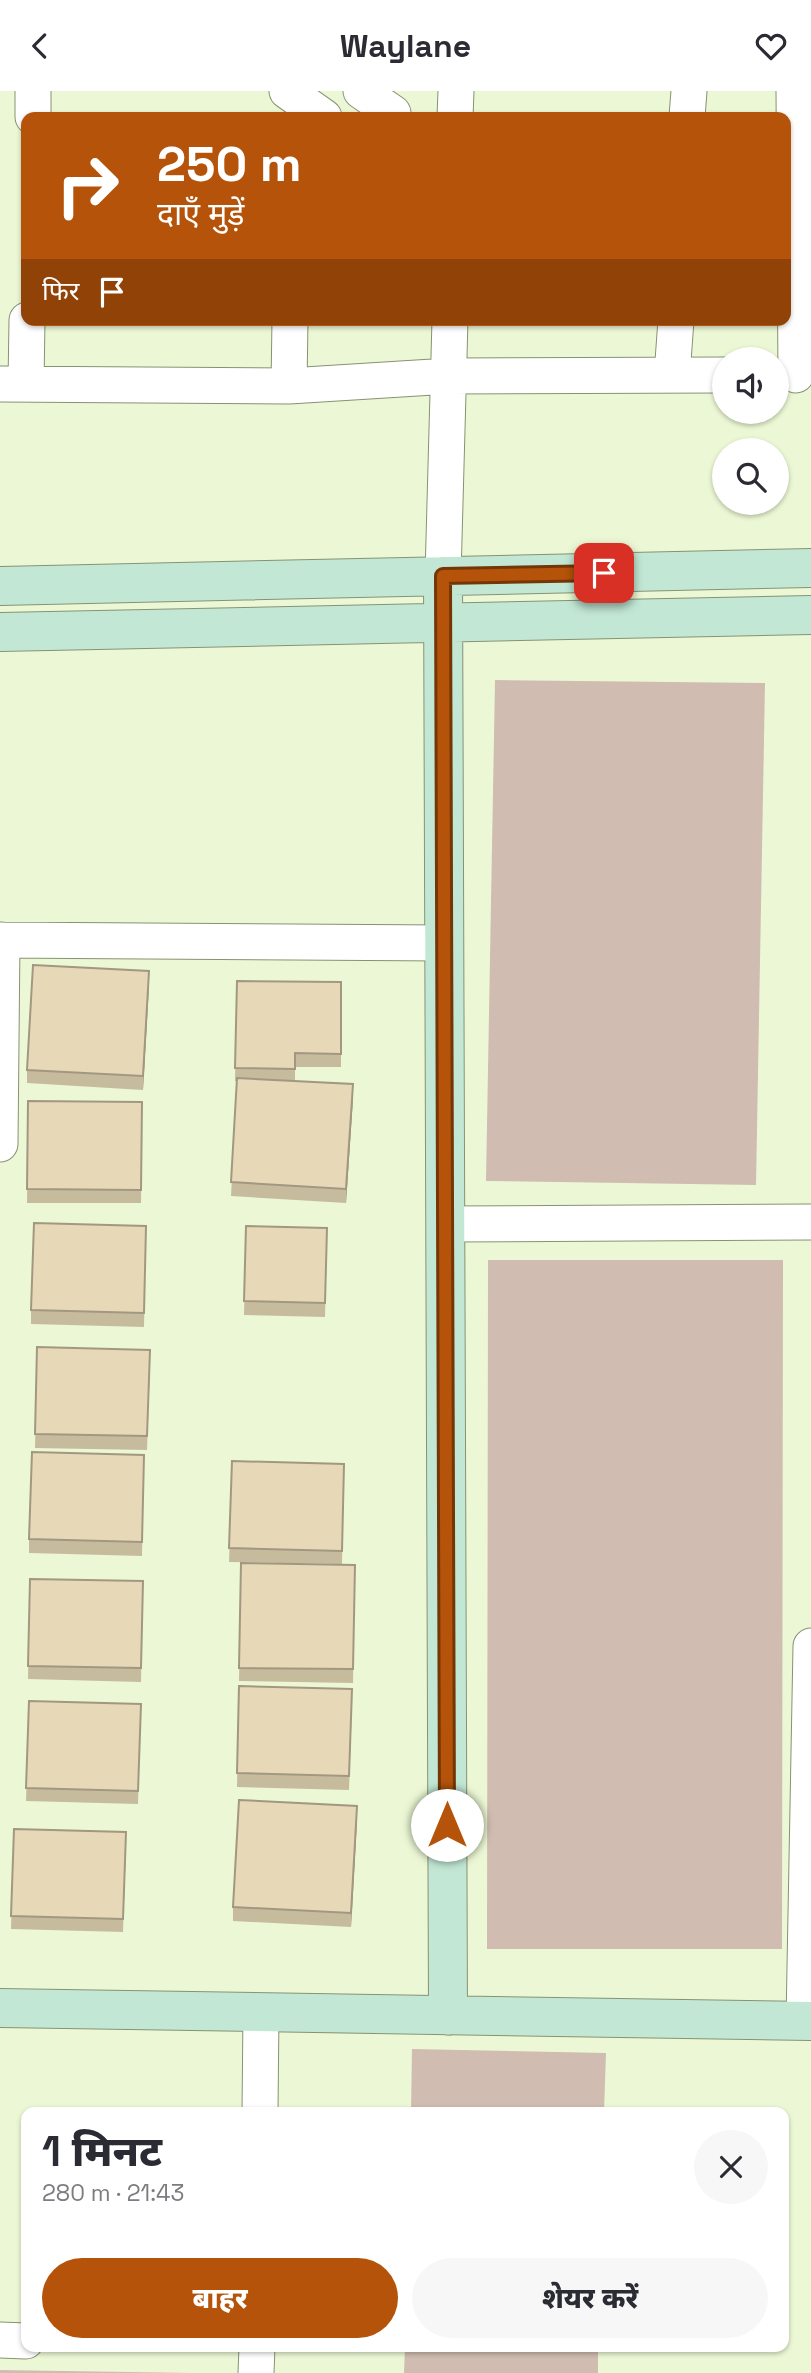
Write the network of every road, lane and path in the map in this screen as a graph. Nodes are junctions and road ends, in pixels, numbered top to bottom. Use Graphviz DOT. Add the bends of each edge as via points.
graph roads {
  1 [pos="33,91"];
  2 [pos="361,91"];
  3 [pos="456,91"];
  4 [pos="689,91"];
  5 [pos="794,91"];
  6 [pos="291,101"];
  7 [pos="398,107"];
  8 [pos="33,112"];
  9 [pos="314,112"];
  10 [pos="455,112"];
  11 [pos="687,112"];
  12 [pos="26,326"];
  13 [pos="290,326"];
  14 [pos="450,326"];
  15 [pos="676,326"];
  16 [pos="672,375"];
  17 [pos="712,375"];
  18 [pos="794,375"];
  19 [pos="449,376"];
  20 [pos="13,384"];
  21 [pos="289,386"];
  22 [pos="811,568"];
  23 [pos="443,576"];
  24 [pos="0,586"];
  25 [pos="811,615"];
  26 [pos="442,622"];
  27 [pos="0,632"];
  28 [pos="1,940"];
  29 [pos="444,943"];
  30 [pos="0,1144"];
  31 [pos="811,1222"];
  32 [pos="445,1224"];
  33 [pos="811,1646"];
  34 [pos="0,2008"];
  35 [pos="261,2012"];
  36 [pos="448,2016"];
  37 [pos="808,2021"];
  38 [pos="260,2107"];
  39 [pos="0,2340"];
  40 [pos="21,2341"];
  41 [pos="257,2352"];
  42 [pos="257,2373"];
  1 -- 8 [label="street"];
  2 -- 7 [label="street"];
  3 -- 10 [label="street"];
  4 -- 11 [label="street"];
  5 -- 18 [label="street"];
  6 -- 9 [label="street"];
  12 -- 20 [label="street"];
  13 -- 21 [label="street"];
  14 -- 19 [label="street"];
  15 -- 16 [label="street"];
  16 -- 17 [label="street"];
  16 -- 19 [label="street"];
  19 -- 21 [label="street"];
  19 -- 23 [label="street"];
  20 -- 21 [label="street"];
  22 -- 23 [label="street"];
  23 -- 24 [label="street"];
  23 -- 26 [label="street"];
  25 -- 26 [label="street"];
  26 -- 27 [label="street"];
  26 -- 29 [label="street"];
  28 -- 29 [label="street"];
  28 -- 30 [label="street"];
  29 -- 32 [label="street"];
  31 -- 32 [label="street"];
  32 -- 36 [label="street"];
  33 -- 37 [label="street"];
  34 -- 35 [label="street"];
  35 -- 36 [label="street"];
  35 -- 38 [label="street"];
  36 -- 37 [label="street"];
  39 -- 40 [label="street"];
  41 -- 42 [label="street"];
}
